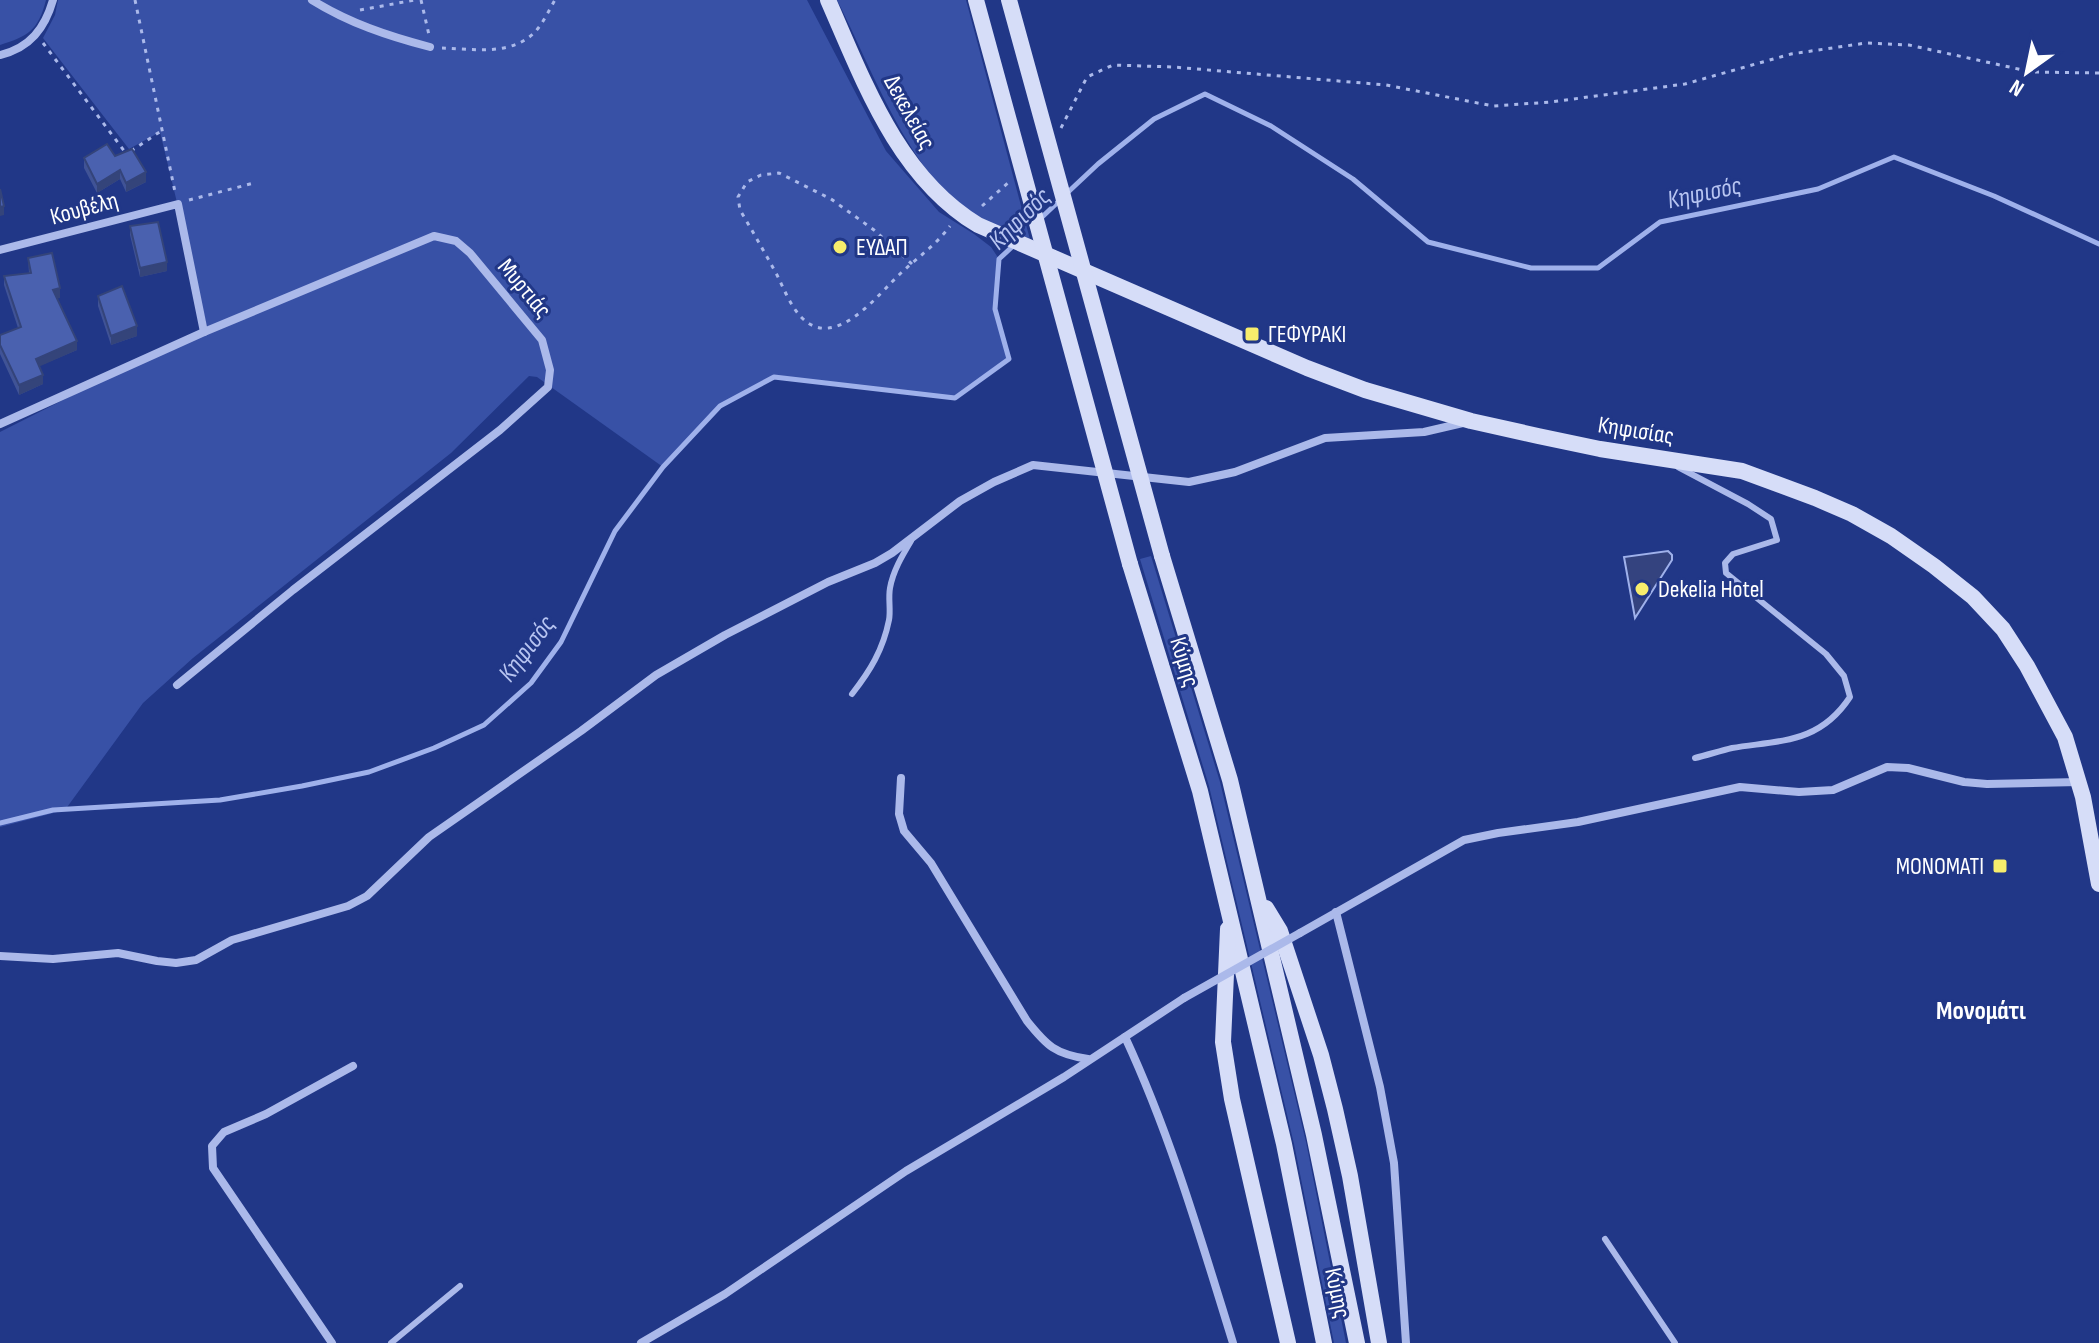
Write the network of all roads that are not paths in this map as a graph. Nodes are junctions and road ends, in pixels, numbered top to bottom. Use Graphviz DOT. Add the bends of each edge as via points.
graph roads {
  1 [pos="53,0"];
  2 [pos="312,0"];
  3 [pos="828,0"];
  4 [pos="976,0"];
  5 [pos="1009,0"];
  6 [pos="430,47"];
  7 [pos="0,55"];
  8 [pos="978,225"];
  9 [pos="0,250"];
  10 [pos="204,332"];
  11 [pos="1471,421"];
  12 [pos="0,424"];
  13 [pos="1662,459"];
  14 [pos="912,538"];
  15 [pos="177,685"];
  16 [pos="852,694"];
  17 [pos="1695,758"];
  18 [pos="901,778"];
  19 [pos="2079,782"];
  20 [pos="2099,884"];
  21 [pos="1259,897"];
  22 [pos="1229,908"];
  23 [pos="1336,912"];
  24 [pos="0,956"];
  25 [pos="1125,1037"];
  26 [pos="1088,1059"];
  27 [pos="353,1066"];
  28 [pos="1605,1239"];
  29 [pos="460,1286"];
  30 [pos="332,1343"];
  31 [pos="391,1343"];
  32 [pos="641,1343"];
  33 [pos="1233,1343"];
  34 [pos="1288,1343"];
  35 [pos="1324,1343"];
  36 [pos="1357,1343"];
  37 [pos="1379,1343"];
  38 [pos="1406,1343"];
  39 [pos="1675,1343"];
  1 -- 7 [label="street" via="37,35"];
  2 -- 6 [label="street" via="386,35"];
  3 -- 8 [label="main road, Δεκελείας" via="906,158 923,180"];
  4 -- 22 [label="main road, Κύμης, bridge"];
  5 -- 21 [label="main road, Κύμης, bridge"];
  8 -- 11 [label="main road, Κηφισίας" via="1336,379"];
  9 -- 10 [label="street, Κουβέλη" via="178,204"];
  10 -- 12 [label="street, Μυρτιάς"];
  10 -- 15 [label="street, Μυρτιάς" via="434,236 445,237 470,253 542,340 551,377 548,387 500,430"];
  11 -- 13 [label="main road, Κηφισίας"];
  11 -- 14 [label="street" via="1424,432 1325,438 1235,472 1189,482 1033,465 960,501"];
  13 -- 17 [label="lane" via="1771,519 1777,540 1733,554 1725,563 1726,573 1826,654 1844,676 1850,697 1829,721 1794,740"];
  13 -- 19 [label="main road, Κηφισίας" via="1742,471 1789,487 1852,514 1934,566 2003,629 2065,737"];
  14 -- 16 [label="lane" via="890,589 884,641 873,667"];
  14 -- 24 [label="street" via="875,563 737,628 656,675 429,837 367,896 348,906 232,940 196,960 176,963 118,953 53,959"];
  18 -- 26 [label="street" via="899,814 904,831 931,863 1027,1021 1054,1050"];
  19 -- 20 [label="main road, Κηφισίας"];
  19 -- 23 [label="street" via="1987,784 1887,767 1833,790 1740,787 1464,840"];
  21 -- 36 [label="main road, Κύμης"];
  21 -- 37 [label="main road" via="1280,931 1321,1055 1350,1176"];
  22 -- 34 [label="main road" via="1223,1042"];
  22 -- 35 [label="main road, Κύμης"];
  23 -- 25 [label="street, bridge"];
  23 -- 38 [label="street" via="1394,1163"];
  25 -- 26 [label="street"];
  25 -- 33 [label="street" via="1173,1155"];
  26 -- 32 [label="street"];
  27 -- 30 [label="street" via="224,1132 212,1146 213,1168"];
  28 -- 39 [label="lane"];
  29 -- 31 [label="lane"];
}
